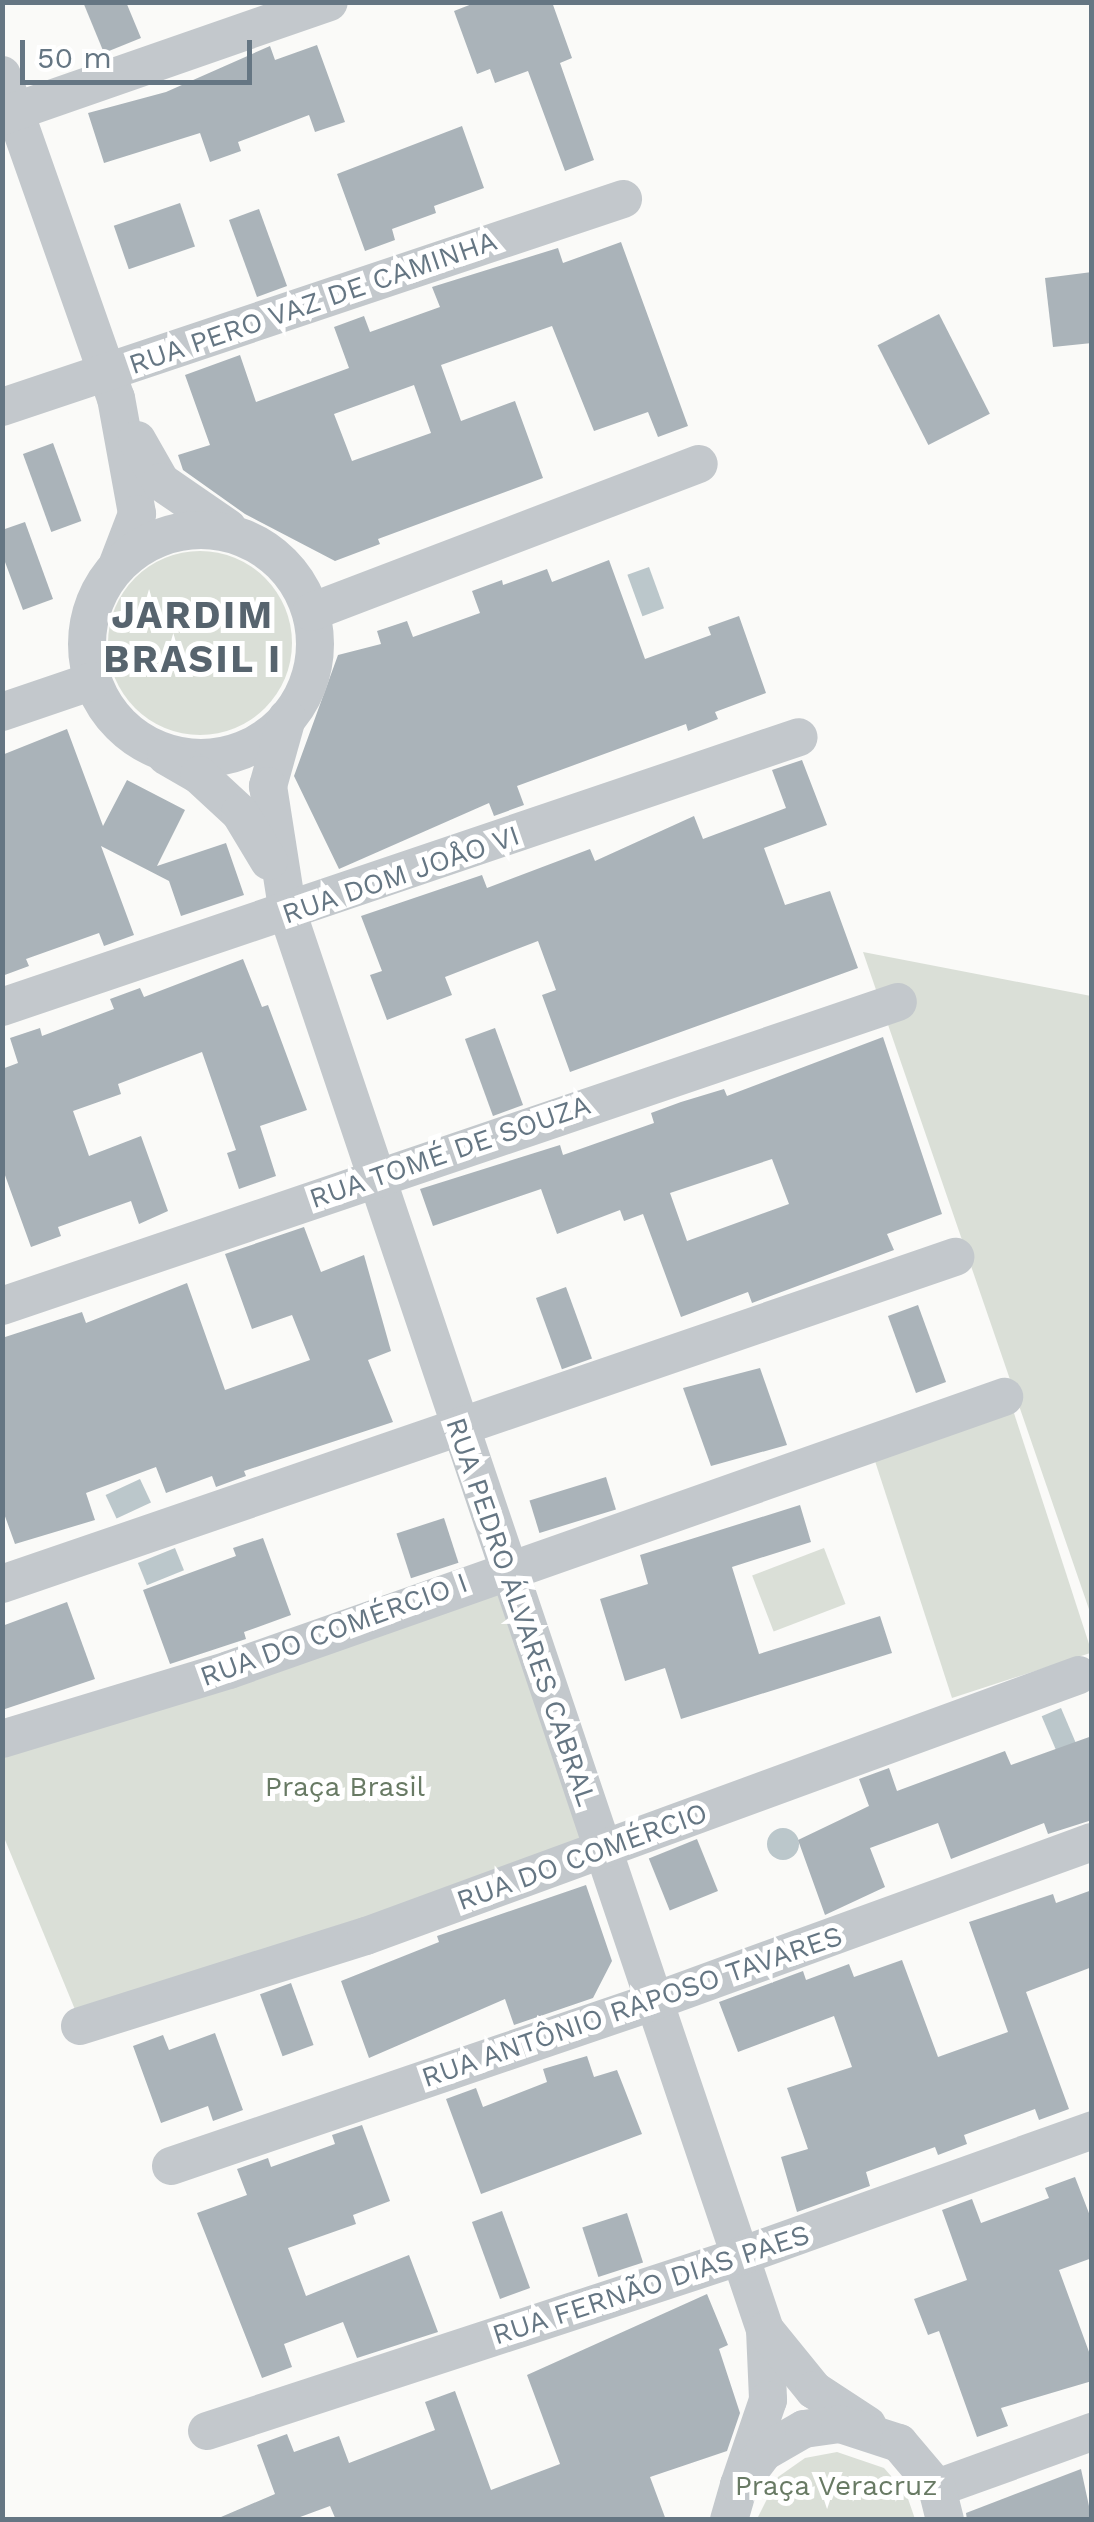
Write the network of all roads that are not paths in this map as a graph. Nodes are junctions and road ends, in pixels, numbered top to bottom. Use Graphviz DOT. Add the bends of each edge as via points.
graph roads {
  1 [pos="329,2"];
  2 [pos="2,75"];
  3 [pos="9,114"];
  4 [pos="623,199"];
  5 [pos="111,385"];
  6 [pos="2,406"];
  7 [pos="700,464"];
  8 [pos="254,542"];
  9 [pos="115,568"];
  10 [pos="311,612"];
  11 [pos="93,681"];
  12 [pos="2,712"];
  13 [pos="288,718"];
  14 [pos="799,738"];
  15 [pos="147,745"];
  16 [pos="285,903"];
  17 [pos="898,1002"];
  18 [pos="2,1007"];
  19 [pos="373,1177"];
  20 [pos="954,1257"];
  21 [pos="2,1306"];
  22 [pos="1004,1397"];
  23 [pos="457,1424"];
  24 [pos="508,1568"];
  25 [pos="2,1584"];
  26 [pos="1079,1676"];
  27 [pos="2,1739"];
  28 [pos="1092,1842"];
  29 [pos="602,1850"];
  30 [pos="655,2001"];
  31 [pos="80,2026"];
  32 [pos="1092,2130"];
  33 [pos="171,2166"];
  34 [pos="741,2256"];
  35 [pos="765,2330"];
  36 [pos="207,2431"];
  37 [pos="1092,2432"];
  38 [pos="882,2434"];
  39 [pos="734,2502"];
  40 [pos="941,2504"];
  1 -- 3 [label="street"];
  2 -- 3 [label="street"];
  3 -- 5 [label="street"];
  4 -- 5 [label="street, RUA PERO VAZ DE CAMINHA"];
  5 -- 6 [label="street, RUA PERO VAZ DE CAMINHA"];
  5 -- 8 [label="street" via="161,482"];
  5 -- 9 [label="street" via="137,514 127,554"];
  7 -- 10 [label="street"];
  8 -- 9 [label="street" via="218,530 183,530 149,542"];
  8 -- 10 [label="street" via="284,565"];
  9 -- 11 [label="street" via="88,627"];
  10 -- 13 [label="street" via="312,669"];
  11 -- 12 [label="street"];
  11 -- 15 [label="street" via="113,717"];
  13 -- 15 [label="street" via="226,755 176,755"];
  13 -- 16 [label="street, RUA PEDRO ÁLVARES CABRAL" via="268,786"];
  14 -- 16 [label="street, RUA DOM JOÅO VI"];
  15 -- 16 [label="street, RUA PEDRO ÁLVARES CABRAL" via="199,774 240,814"];
  16 -- 18 [label="street, RUA DOM JOÅO VI"];
  16 -- 19 [label="street, RUA PEDRO ÁLVARES CABRAL"];
  17 -- 19 [label="street, RUA TOMÉ DE SOUZA"];
  19 -- 21 [label="street, RUA TOMÉ DE SOUZA"];
  19 -- 23 [label="street, RUA PEDRO ÁLVARES CABRAL"];
  20 -- 23 [label="street"];
  22 -- 24 [label="street, RUA DO COMÉRCIO I"];
  23 -- 24 [label="street, RUA PEDRO ÁLVARES CABRAL"];
  23 -- 25 [label="street"];
  24 -- 27 [label="street, RUA DO COMÉRCIO I" via="229,1670"];
  24 -- 29 [label="street, RUA PEDRO ÁLVARES CABRAL"];
  26 -- 29 [label="street, RUA DO COMÉRCIO"];
  28 -- 30 [label="street, RUA ANTÔNIO RAPOSO TAVARES"];
  29 -- 30 [label="street, RUA PEDRO ÁLVARES CABRAL"];
  29 -- 31 [label="street, RUA DO COMÉRCIO" via="366,1936"];
  30 -- 33 [label="street, RUA ANTÔNIO RAPOSO TAVARES"];
  30 -- 34 [label="street, RUA PEDRO ÁLVARES CABRAL"];
  32 -- 34 [label="street, RUA FERNÃO DIAS PAES"];
  34 -- 35 [label="street, RUA PEDRO ÁLVARES CABRAL"];
  34 -- 36 [label="street, RUA FERNÃO DIAS PAES"];
  35 -- 38 [label="street, RUA PEDRO ÁLVARES CABRAL" via="814,2390"];
  35 -- 39 [label="street, RUA PEDRO ÁLVARES CABRAL" via="768,2400"];
  37 -- 40 [label="street"];
  38 -- 39 [label="street" via="840,2424 804,2429 764,2452"];
  38 -- 40 [label="street, RUA PEDRO ÁLVARES CABRAL" via="921,2463"];
}
